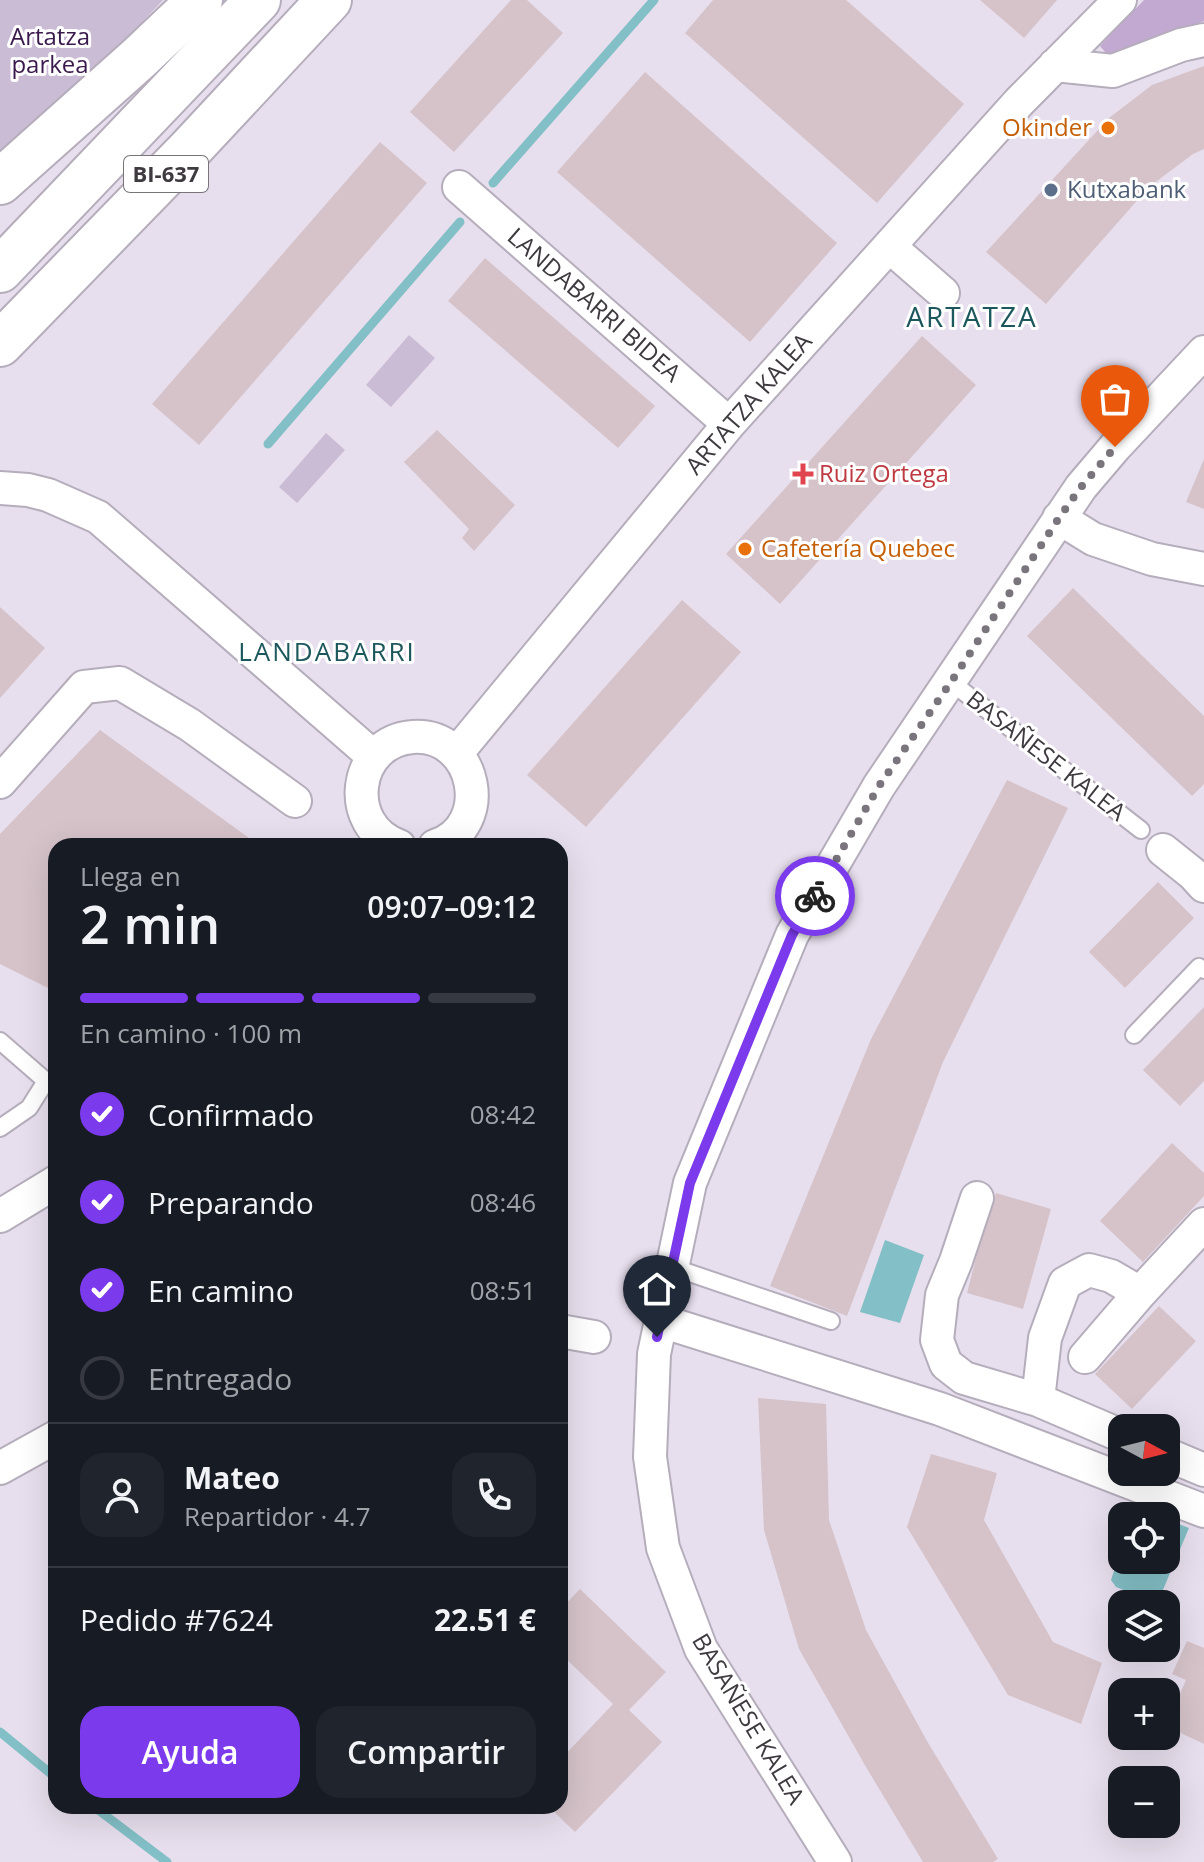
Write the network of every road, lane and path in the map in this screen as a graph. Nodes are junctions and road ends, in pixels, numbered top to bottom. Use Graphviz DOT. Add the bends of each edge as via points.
graph roads {
  1 [pos="200,0"];
  2 [pos="226,0"];
  3 [pos="258,0"];
  4 [pos="329,0"];
  5 [pos="1120,0"];
  6 [pos="1204,40"];
  7 [pos="1055,65"];
  8 [pos="0,182"];
  9 [pos="459,187"];
  10 [pos="890,247"];
  11 [pos="0,258"];
  12 [pos="0,270"];
  13 [pos="943,293"];
  14 [pos="0,344"];
  15 [pos="1204,352"];
  16 [pos="729,424"];
  17 [pos="0,488"];
  18 [pos="1059,518"];
  19 [pos="1204,569"];
  20 [pos="951,682"];
  21 [pos="456,754"];
  22 [pos="374,757"];
  23 [pos="0,782"];
  24 [pos="295,801"];
  25 [pos="383,838"];
  26 [pos="449,838"];
  27 [pos="1152,840"];
  28 [pos="1204,886"];
  29 [pos="1204,970"];
  30 [pos="1134,1035"];
  31 [pos="0,1041"];
  32 [pos="0,1128"];
  33 [pos="48,1187"];
  34 [pos="977,1198"];
  35 [pos="0,1216"];
  36 [pos="1204,1224"];
  37 [pos="672,1267"];
  38 [pos="1140,1293"];
  39 [pos="661,1321"];
  40 [pos="831,1321"];
  41 [pos="568,1332"];
  42 [pos="594,1337"];
  43 [pos="1085,1357"];
  44 [pos="1038,1400"];
  45 [pos="1108,1430"];
  46 [pos="48,1441"];
  47 [pos="1180,1460"];
  48 [pos="0,1468"];
  49 [pos="1204,1470"];
  50 [pos="1204,1511"];
  51 [pos="835,1862"];
  1 -- 8 [label="main road"];
  2 -- 11 [label="main road" via="96,137"];
  3 -- 12 [label="main road, BI-637"];
  4 -- 14 [label="main road, BI-637"];
  5 -- 7 [label="street, ARTATZA KALEA"];
  6 -- 7 [label="street" via="1113,71"];
  7 -- 10 [label="street, ARTATZA KALEA"];
  9 -- 16 [label="street, LANDABARRI BIDEA"];
  10 -- 13 [label="street"];
  10 -- 16 [label="street, ARTATZA KALEA"];
  15 -- 18 [label="street, BASAÑESE KALEA" via="1115,447"];
  16 -- 21 [label="street, ARTATZA KALEA"];
  17 -- 22 [label="street" via="48,495 98,517"];
  18 -- 19 [label="street" via="1093,539"];
  18 -- 20 [label="street, BASAÑESE KALEA"];
  20 -- 27 [label="lane, BASAÑESE KALEA"];
  20 -- 37 [label="street, BASAÑESE KALEA" via="879,786 792,935 690,1183"];
  21 -- 22 [label="street" via="444,744 415,737 386,746"];
  21 -- 26 [label="street" via="467,768 471,804 465,821"];
  22 -- 25 [label="street" via="361,786 361,803"];
  23 -- 24 [label="street" via="84,687 120,683 190,725"];
  27 -- 28 [label="street"];
  29 -- 30 [label="lane" via="1199,967"];
  31 -- 32 [label="lane" via="46,1081 29,1108"];
  33 -- 35 [label="street"];
  34 -- 44 [label="street" via="942,1295 937,1340 946,1364 964,1378"];
  36 -- 38 [label="street"];
  37 -- 39 [label="street, BASAÑESE KALEA"];
  37 -- 40 [label="lane"];
  38 -- 43 [label="street"];
  38 -- 44 [label="street" via="1089,1270 1065,1283 1045,1338"];
  39 -- 50 [label="street" via="940,1409"];
  39 -- 51 [label="street, BASAÑESE KALEA" via="654,1354 650,1457 663,1548 701,1649"];
  41 -- 42 [label="street"];
  44 -- 45 [label="street"];
  46 -- 48 [label="street"];
  47 -- 49 [label="street"];
}
